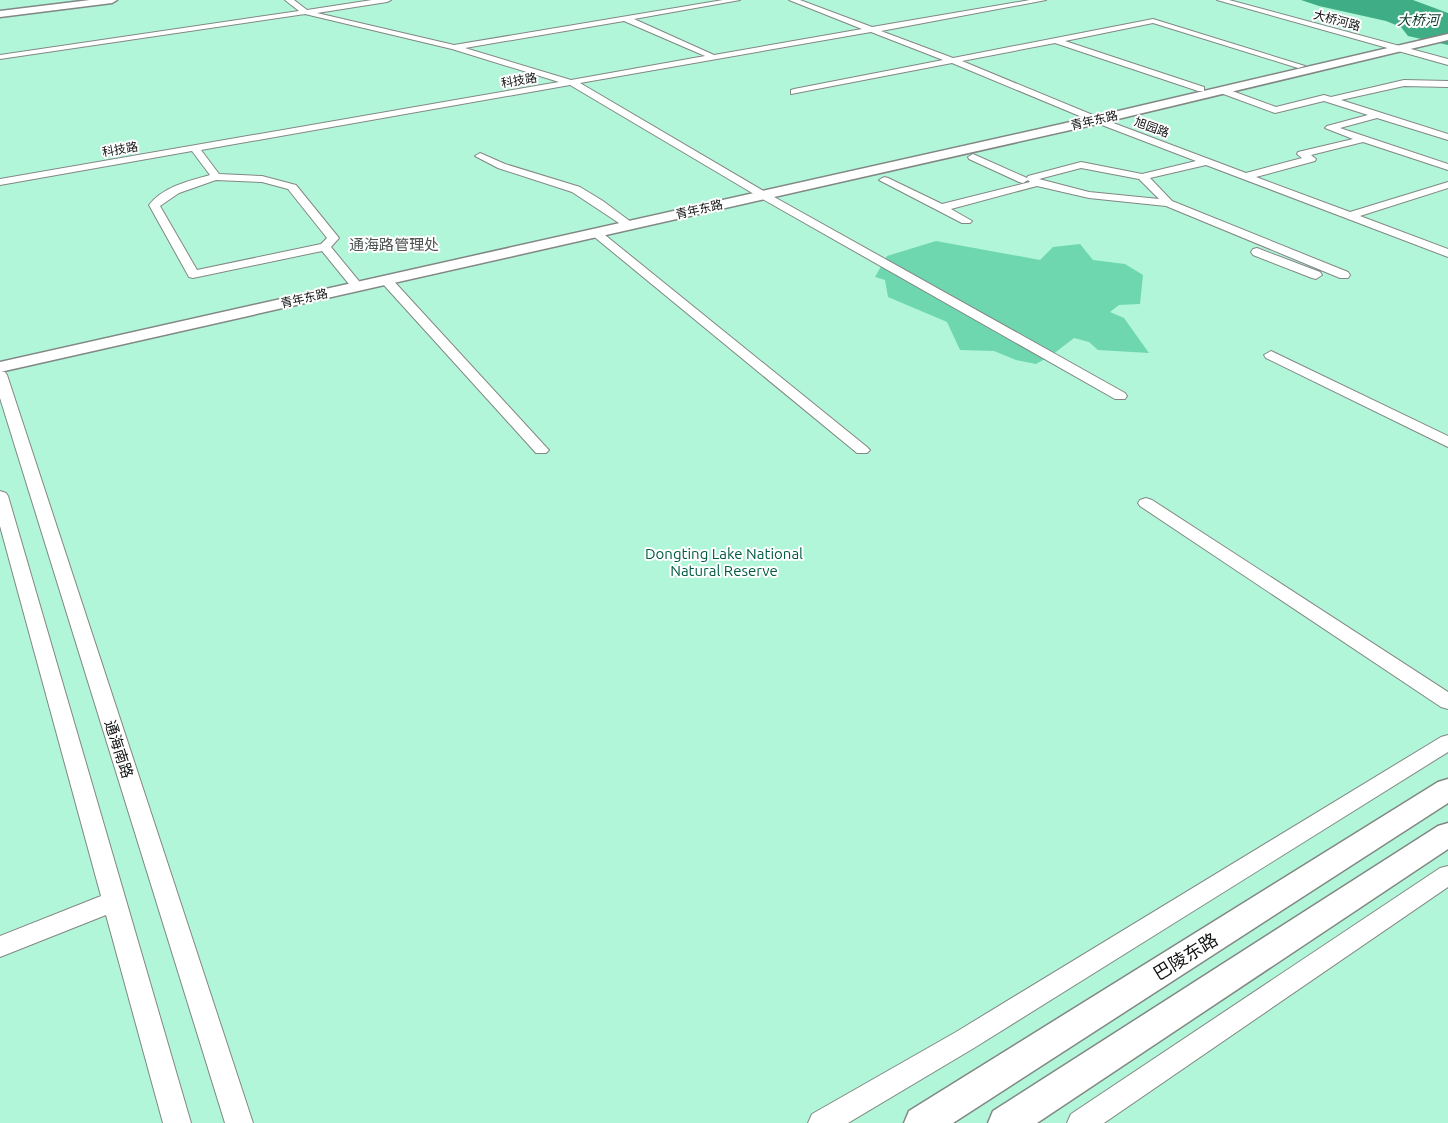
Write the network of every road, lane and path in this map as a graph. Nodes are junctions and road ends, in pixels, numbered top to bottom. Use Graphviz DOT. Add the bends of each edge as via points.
graph roads {
  1 [pos="76,0"];
  2 [pos="112,0"];
  3 [pos="289,0"];
  4 [pos="387,0"];
  5 [pos="736,0"];
  6 [pos="793,0"];
  7 [pos="1042,0"];
  8 [pos="1221,0"];
  9 [pos="0,10"];
  10 [pos="305,12"];
  11 [pos="0,14"];
  12 [pos="624,18"];
  13 [pos="872,30"];
  14 [pos="1448,32"];
  15 [pos="1448,36"];
  16 [pos="1054,40"];
  17 [pos="1397,46"];
  18 [pos="454,47"];
  19 [pos="0,57"];
  20 [pos="715,58"];
  21 [pos="951,60"];
  22 [pos="1448,62"];
  23 [pos="1301,66"];
  24 [pos="573,83"];
  25 [pos="1448,84"];
  26 [pos="1201,89"];
  27 [pos="1221,90"];
  28 [pos="794,92"];
  29 [pos="1331,100"];
  30 [pos="1378,115"];
  31 [pos="1094,118"];
  32 [pos="1448,125"];
  33 [pos="1427,130"];
  34 [pos="1448,137"];
  35 [pos="1364,139"];
  36 [pos="195,148"];
  37 [pos="480,156"];
  38 [pos="973,157"];
  39 [pos="1208,161"];
  40 [pos="1448,167"];
  41 [pos="1246,176"];
  42 [pos="216,177"];
  43 [pos="1142,177"];
  44 [pos="884,180"];
  45 [pos="1031,181"];
  46 [pos="0,182"];
  47 [pos="1448,185"];
  48 [pos="759,192"];
  49 [pos="1168,203"];
  50 [pos="941,208"];
  51 [pos="1352,215"];
  52 [pos="966,221"];
  53 [pos="625,222"];
  54 [pos="1223,227"];
  55 [pos="596,233"];
  56 [pos="325,246"];
  57 [pos="1448,253"];
  58 [pos="1326,267"];
  59 [pos="1310,272"];
  60 [pos="1344,275"];
  61 [pos="386,280"];
  62 [pos="1328,280"];
  63 [pos="354,283"];
  64 [pos="1271,355"];
  65 [pos="0,357"];
  66 [pos="0,367"];
  67 [pos="0,375"];
  68 [pos="1120,396"];
  69 [pos="1448,442"];
  70 [pos="542,450"];
  71 [pos="862,450"];
  72 [pos="0,496"];
  73 [pos="1146,502"];
  74 [pos="1448,702"];
  75 [pos="1448,742"];
  76 [pos="1448,789"];
  77 [pos="1448,834"];
  78 [pos="1448,875"];
  79 [pos="114,901"];
  80 [pos="0,947"];
  81 [pos="176,1123"];
  82 [pos="239,1123"];
  83 [pos="822,1123"];
  84 [pos="922,1123"];
  85 [pos="1006,1123"];
  86 [pos="1081,1123"];
  1 -- 9 [label="main road"];
  2 -- 11 [label="main road"];
  3 -- 10 [label="street"];
  4 -- 10 [label="street"];
  5 -- 12 [label="street"];
  6 -- 13 [label="street, 旭园路"];
  7 -- 13 [label="street, 科技路"];
  8 -- 17 [label="street, 大桥河路"];
  10 -- 18 [label="street"];
  10 -- 19 [label="street"];
  12 -- 18 [label="street"];
  12 -- 20 [label="street"];
  13 -- 20 [label="street, 科技路"];
  13 -- 21 [label="street, 旭园路"];
  14 -- 17 [label="main road"];
  15 -- 17 [label="main road"];
  16 -- 21 [label="street"];
  16 -- 23 [label="street" via="1153,21"];
  16 -- 26 [label="street"];
  17 -- 22 [label="street, 大桥河路"];
  17 -- 23 [label="main road, 青年东路"];
  17 -- 27 [label="main road, 青年东路"];
  18 -- 24 [label="street"];
  20 -- 24 [label="street, 科技路"];
  21 -- 28 [label="street"];
  21 -- 31 [label="street, 旭园路"];
  23 -- 26 [label="main road, 青年东路"];
  24 -- 36 [label="street, 科技路"];
  24 -- 48 [label="street"];
  25 -- 29 [label="street" via="1404,83"];
  26 -- 31 [label="main road, 青年东路"];
  27 -- 29 [label="street" via="1274,110 1324,98"];
  27 -- 31 [label="main road, 青年东路"];
  29 -- 30 [label="street"];
  30 -- 33 [label="street"];
  30 -- 35 [label="street" via="1330,128"];
  31 -- 39 [label="street, 旭园路"];
  31 -- 48 [label="main road, 青年东路"];
  32 -- 33 [label="street"];
  33 -- 34 [label="street"];
  35 -- 40 [label="street"];
  35 -- 41 [label="street" via="1302,154 1311,159"];
  36 -- 42 [label="street"];
  36 -- 46 [label="street, 科技路"];
  37 -- 53 [label="street" via="515,172 568,186"];
  38 -- 45 [label="street"];
  39 -- 41 [label="street, 旭园路"];
  39 -- 43 [label="street"];
  41 -- 51 [label="street, 旭园路"];
  42 -- 56 [label="street" via="262,178 292,187 333,238"];
  42 -- 56 [label="street" via="176,188 154,205 193,274"];
  43 -- 45 [label="street" via="1081,165"];
  43 -- 49 [label="street"];
  44 -- 50 [label="street"];
  45 -- 49 [label="street" via="1089,195"];
  45 -- 50 [label="street"];
  47 -- 51 [label="street"];
  48 -- 53 [label="main road, 青年东路"];
  48 -- 68 [label="street"];
  49 -- 54 [label="street"];
  50 -- 52 [label="street"];
  51 -- 57 [label="street, 旭园路"];
  53 -- 55 [label="main road, 青年东路"];
  53 -- 63 [label="main road, 青年东路"];
  54 -- 58 [label="street"];
  54 -- 59 [label="street" via="1230,240"];
  55 -- 61 [label="main road, 青年东路"];
  55 -- 71 [label="street"];
  56 -- 63 [label="street"];
  58 -- 59 [label="street"];
  58 -- 60 [label="street"];
  59 -- 62 [label="street"];
  61 -- 63 [label="main road, 青年东路"];
  61 -- 70 [label="street"];
  63 -- 65 [label="main road, 青年东路"];
  63 -- 66 [label="main road, 青年东路"];
  64 -- 69 [label="street"];
  67 -- 82 [label="street, 通海南路"];
  72 -- 79 [label="street"];
  73 -- 74 [label="street"];
  75 -- 83 [label="street" via="965,1040"];
  76 -- 84 [label="main road, 巴陵东路"];
  77 -- 85 [label="main road"];
  78 -- 86 [label="street"];
  79 -- 80 [label="street"];
  79 -- 81 [label="street"];
}
